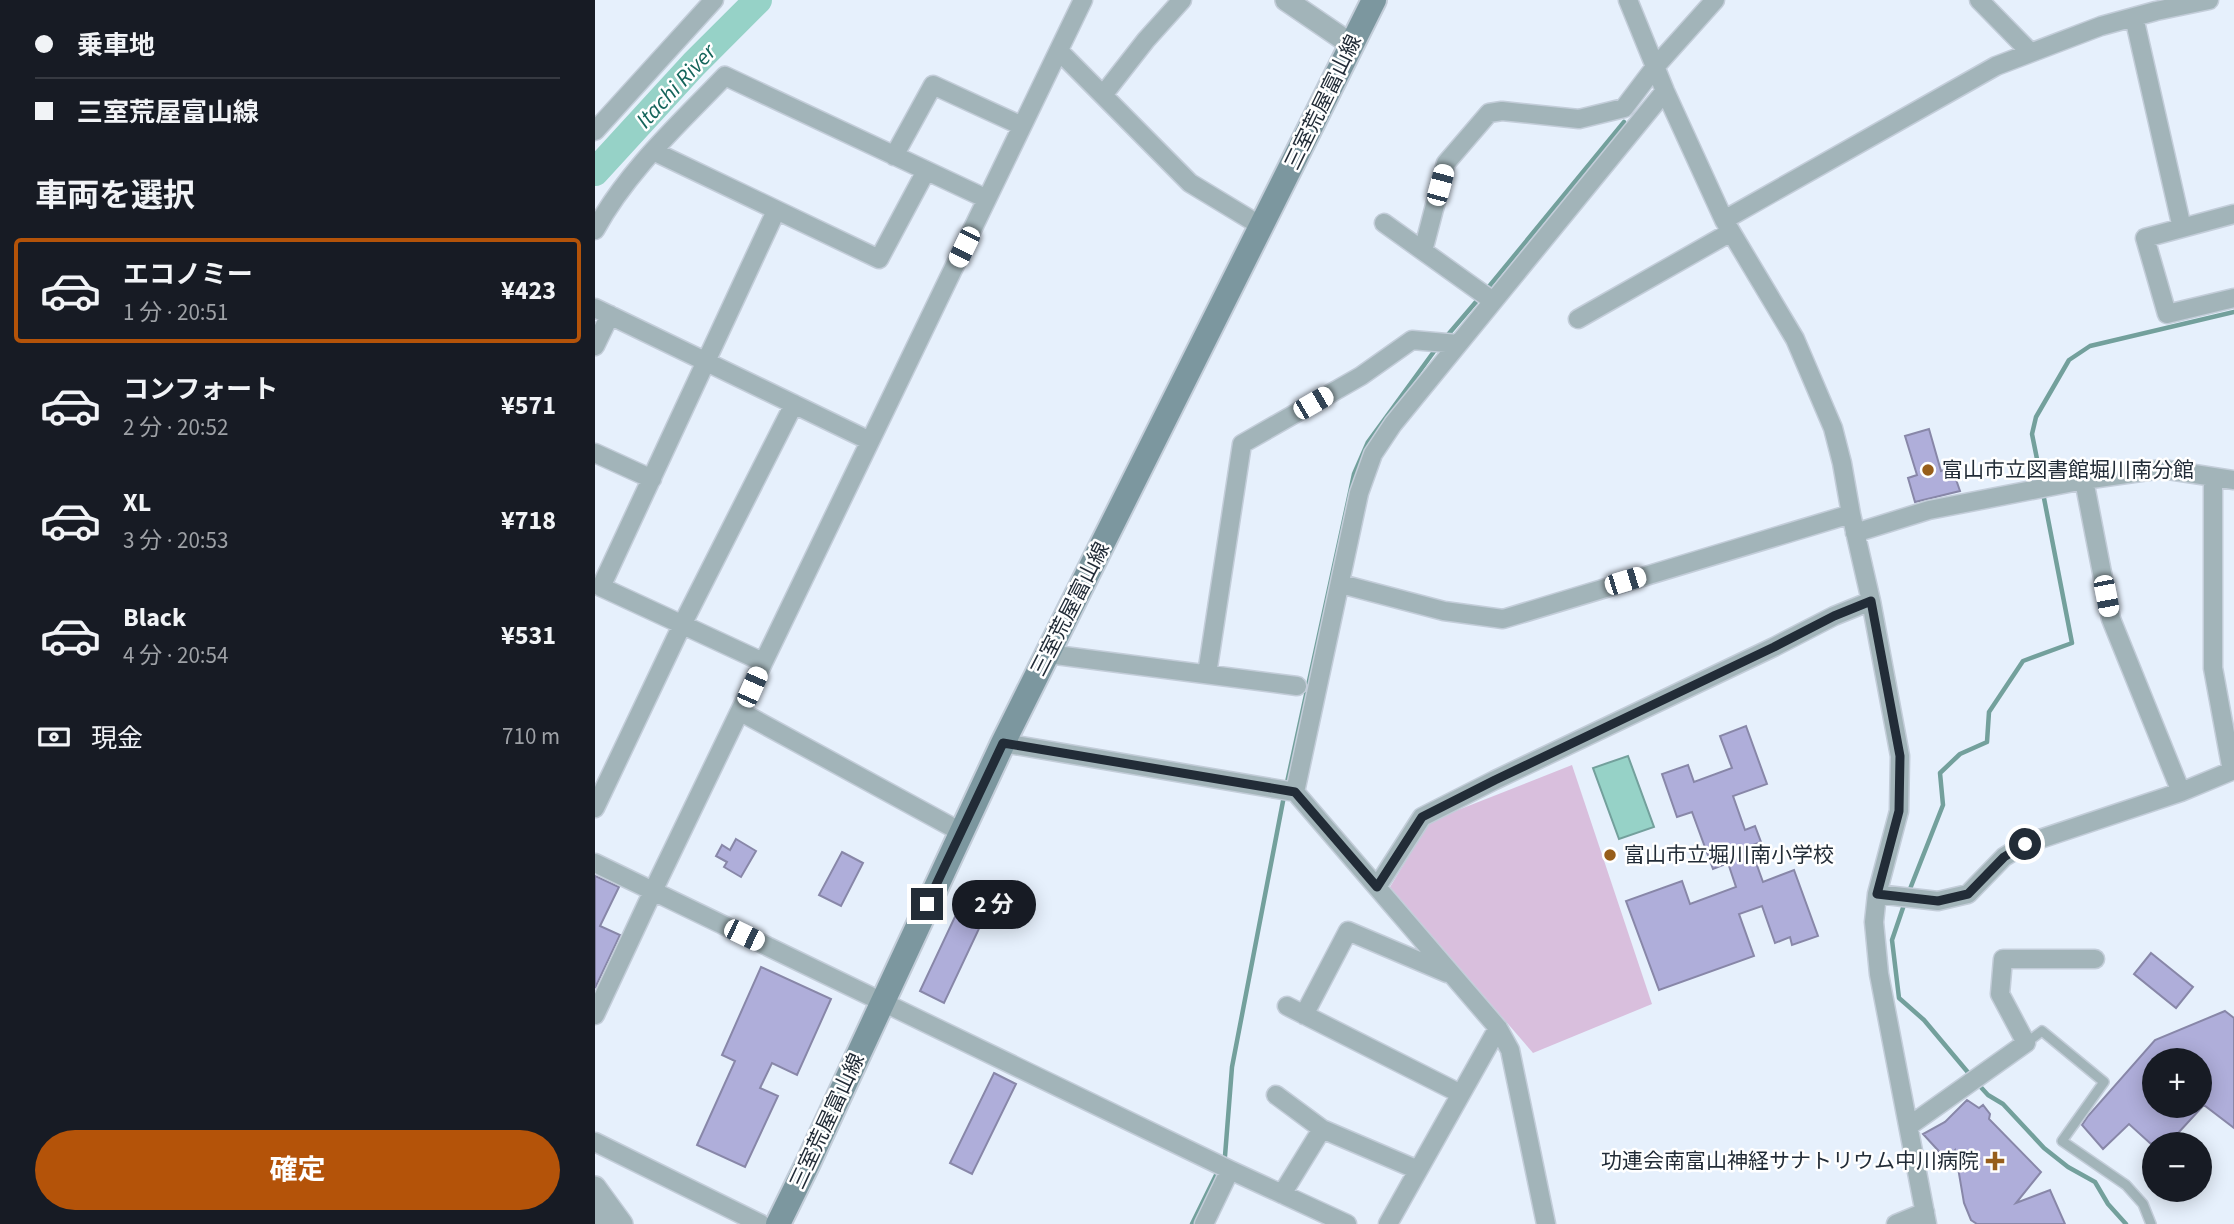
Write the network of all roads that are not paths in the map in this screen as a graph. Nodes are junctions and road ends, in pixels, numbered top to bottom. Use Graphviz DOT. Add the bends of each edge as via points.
graph roads {
  1 [pos="714,0"];
  2 [pos="1083,0"];
  3 [pos="1182,0"];
  4 [pos="1286,0"];
  5 [pos="1374,0"];
  6 [pos="1628,0"];
  7 [pos="1715,0"];
  8 [pos="1979,0"];
  9 [pos="2209,0"];
  10 [pos="2134,17"];
  11 [pos="1352,45"];
  12 [pos="1059,51"];
  13 [pos="2030,52"];
  14 [pos="1655,67"];
  15 [pos="1665,91"];
  16 [pos="1103,95"];
  17 [pos="1022,126"];
  18 [pos="595,131"];
  19 [pos="653,151"];
  20 [pos="894,156"];
  21 [pos="926,171"];
  22 [pos="987,199"];
  23 [pos="776,211"];
  24 [pos="2234,214"];
  25 [pos="1384,223"];
  26 [pos="1261,226"];
  27 [pos="1727,226"];
  28 [pos="2182,228"];
  29 [pos="595,230"];
  30 [pos="1423,251"];
  31 [pos="2234,298"];
  32 [pos="1493,301"];
  33 [pos="602,312"];
  34 [pos="1578,319"];
  35 [pos="1458,344"];
  36 [pos="595,346"];
  37 [pos="707,361"];
  38 [pos="794,404"];
  39 [pos="870,441"];
  40 [pos="595,453"];
  41 [pos="2213,477"];
  42 [pos="652,479"];
  43 [pos="2084,480"];
  44 [pos="2234,480"];
  45 [pos="1851,514"];
  46 [pos="1855,533"];
  47 [pos="1341,584"];
  48 [pos="598,586"];
  49 [pos="1871,601"];
  50 [pos="683,625"];
  51 [pos="1048,654"];
  52 [pos="763,662"];
  53 [pos="1207,674"];
  54 [pos="1297,686"];
  55 [pos="741,712"];
  56 [pos="1003,743"];
  57 [pos="2233,771"];
  58 [pos="1295,792"];
  59 [pos="2181,792"];
  60 [pos="595,808"];
  61 [pos="961,832"];
  62 [pos="595,863"];
  63 [pos="1377,887"];
  64 [pos="653,891"];
  65 [pos="1877,894"];
  66 [pos="2095,959"];
  67 [pos="1452,975"];
  68 [pos="882,1002"];
  69 [pos="1287,1006"];
  70 [pos="1304,1015"];
  71 [pos="595,1016"];
  72 [pos="1498,1028"];
  73 [pos="2026,1043"];
  74 [pos="1461,1094"];
  75 [pos="1276,1095"];
  76 [pos="1909,1126"];
  77 [pos="1322,1129"];
  78 [pos="595,1142"];
  79 [pos="1230,1170"];
  80 [pos="1418,1170"];
  81 [pos="595,1187"];
  82 [pos="1282,1194"];
  83 [pos="595,1215"];
  84 [pos="1926,1218"];
  85 [pos="601,1224"];
  86 [pos="622,1224"];
  87 [pos="761,1224"];
  88 [pos="778,1224"];
  89 [pos="1204,1224"];
  90 [pos="1346,1224"];
  91 [pos="1388,1224"];
  92 [pos="1546,1224"];
  93 [pos="1896,1224"];
  94 [pos="2151,1224"];
  1 -- 18 [label="street"];
  2 -- 12 [label="street"];
  3 -- 16 [label="street"];
  4 -- 11 [label="street"];
  5 -- 11 [label="main road, 三室荒屋富山線"];
  6 -- 14 [label="street"];
  7 -- 14 [label="street"];
  8 -- 13 [label="street"];
  9 -- 10 [label="street"];
  10 -- 13 [label="street"];
  10 -- 28 [label="street"];
  11 -- 26 [label="main road, 三室荒屋富山線"];
  12 -- 16 [label="street"];
  12 -- 17 [label="street"];
  13 -- 27 [label="street" via="1996,66"];
  14 -- 15 [label="street"];
  14 -- 30 [label="street" via="1623,108 1579,119 1489,113 1446,163"];
  15 -- 27 [label="street"];
  15 -- 32 [label="street"];
  16 -- 26 [label="street" via="1190,183"];
  17 -- 20 [label="street" via="933,85"];
  17 -- 22 [label="street"];
  19 -- 20 [label="street" via="725,76"];
  19 -- 23 [label="street"];
  19 -- 29 [label="street" via="609,204"];
  20 -- 21 [label="street"];
  21 -- 22 [label="street"];
  21 -- 23 [label="street" via="879,259"];
  22 -- 39 [label="street"];
  23 -- 37 [label="street"];
  24 -- 28 [label="street"];
  25 -- 30 [label="street"];
  26 -- 51 [label="main road, 三室荒屋富山線"];
  27 -- 34 [label="street"];
  27 -- 45 [label="street" via="1795,339 1817,390 1833,428"];
  28 -- 31 [label="street" via="2145,238 2167,314"];
  30 -- 32 [label="street"];
  32 -- 35 [label="street"];
  33 -- 36 [label="street"];
  33 -- 37 [label="street"];
  35 -- 47 [label="street" via="1373,454 1359,493"];
  35 -- 53 [label="street" via="1412,340 1361,376 1242,444"];
  37 -- 38 [label="street"];
  37 -- 42 [label="street"];
  38 -- 39 [label="street"];
  38 -- 50 [label="street"];
  39 -- 52 [label="street"];
  40 -- 42 [label="street"];
  41 -- 43 [label="street" via="2162,469"];
  41 -- 44 [label="street"];
  41 -- 57 [label="street" via="2213,668"];
  42 -- 48 [label="street"];
  43 -- 46 [label="street" via="1929,510"];
  43 -- 59 [label="street" via="2111,619"];
  45 -- 46 [label="street"];
  45 -- 47 [label="street" via="1503,619 1444,611"];
  46 -- 49 [label="street"];
  47 -- 58 [label="street"];
  48 -- 50 [label="street"];
  49 -- 63 [label="street" via="1422,817"];
  49 -- 65 [label="street" via="1900,756 1899,811"];
  50 -- 52 [label="street"];
  50 -- 60 [label="street"];
  51 -- 53 [label="street"];
  51 -- 56 [label="main road, 三室荒屋富山線"];
  52 -- 55 [label="street"];
  53 -- 54 [label="street"];
  55 -- 61 [label="street"];
  55 -- 64 [label="street"];
  56 -- 58 [label="street"];
  56 -- 61 [label="main road, 三室荒屋富山線"];
  57 -- 59 [label="street"];
  58 -- 63 [label="street"];
  59 -- 65 [label="street" via="2025,844 2004,857 1968,894 1938,901"];
  61 -- 68 [label="main road, 三室荒屋富山線"];
  62 -- 64 [label="street"];
  63 -- 67 [label="street"];
  64 -- 68 [label="street"];
  64 -- 71 [label="street"];
  65 -- 76 [label="street" via="1874,922 1879,974"];
  66 -- 73 [label="street" via="2003,959 2000,995"];
  67 -- 70 [label="street" via="1348,931"];
  67 -- 72 [label="street"];
  68 -- 79 [label="street"];
  68 -- 88 [label="main road, 三室荒屋富山線"];
  69 -- 70 [label="street"];
  70 -- 74 [label="street"];
  72 -- 74 [label="street"];
  72 -- 92 [label="street" via="1510,1050"];
  73 -- 76 [label="street"];
  73 -- 94 [label="lane" via="2042,1031 2104,1082 2062,1141 2126,1185 2143,1204"];
  74 -- 80 [label="street"];
  75 -- 77 [label="street"];
  76 -- 84 [label="street"];
  77 -- 80 [label="street"];
  77 -- 82 [label="street"];
  78 -- 87 [label="street"];
  79 -- 82 [label="street"];
  79 -- 89 [label="street"];
  80 -- 91 [label="street"];
  81 -- 86 [label="street"];
  82 -- 90 [label="street"];
  83 -- 85 [label="street"];
  84 -- 93 [label="street"];
}
